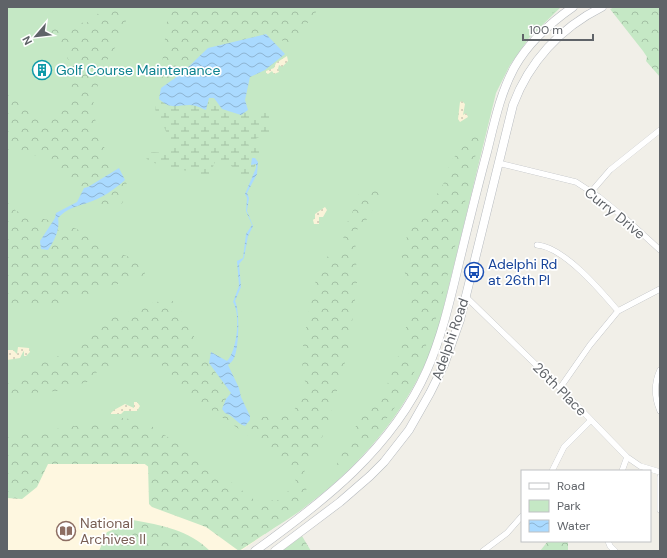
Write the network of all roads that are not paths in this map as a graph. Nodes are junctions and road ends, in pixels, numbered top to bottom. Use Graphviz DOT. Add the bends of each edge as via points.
graph roads {
  1 [pos="573,7"];
  2 [pos="602,7"];
  3 [pos="660,130"];
  4 [pos="498,163"];
  5 [pos="591,192"];
  6 [pos="537,245"];
  7 [pos="660,250"];
  8 [pos="660,288"];
  9 [pos="465,296"];
  10 [pos="618,311"];
  11 [pos="660,370"];
  12 [pos="560,388"];
  13 [pos="660,411"];
  14 [pos="591,420"];
  15 [pos="627,457"];
  16 [pos="553,470"];
  17 [pos="622,470"];
  18 [pos="660,472"];
  19 [pos="660,477"];
  20 [pos="660,510"];
  21 [pos="521,517"];
  22 [pos="608,542"];
  23 [pos="255,551"];
  24 [pos="275,551"];
  25 [pos="483,551"];
  26 [pos="615,551"];
  1 -- 23 [label="main road, Adelphi Road" via="537,37 509,78 495,120 443,329 411,400 375,450 341,485"];
  2 -- 4 [label="main road, Adelphi Road" via="565,31 537,61 522,83 513,105"];
  3 -- 5 [label="street" via="610,170"];
  4 -- 5 [label="street, Curry Drive" via="576,182"];
  4 -- 9 [label="main road, Adelphi Road"];
  5 -- 7 [label="street, Curry Drive"];
  6 -- 10 [label="street" via="544,245 559,253 580,270"];
  8 -- 10 [label="street"];
  9 -- 12 [label="street, 26th Place"];
  9 -- 24 [label="main road, Adelphi Road" via="460,320 444,365 404,436 370,476"];
  10 -- 12 [label="street"];
  11 -- 13 [label="street" via="655,386"];
  12 -- 14 [label="street, 26th Place"];
  14 -- 15 [label="street, 26th Place"];
  14 -- 16 [label="street" via="564,448"];
  15 -- 17 [label="street"];
  15 -- 18 [label="street, 26th Place" via="640,466"];
  19 -- 20 [label="street"];
  21 -- 25 [label="street" via="507,533"];
  22 -- 26 [label="street"];
}
